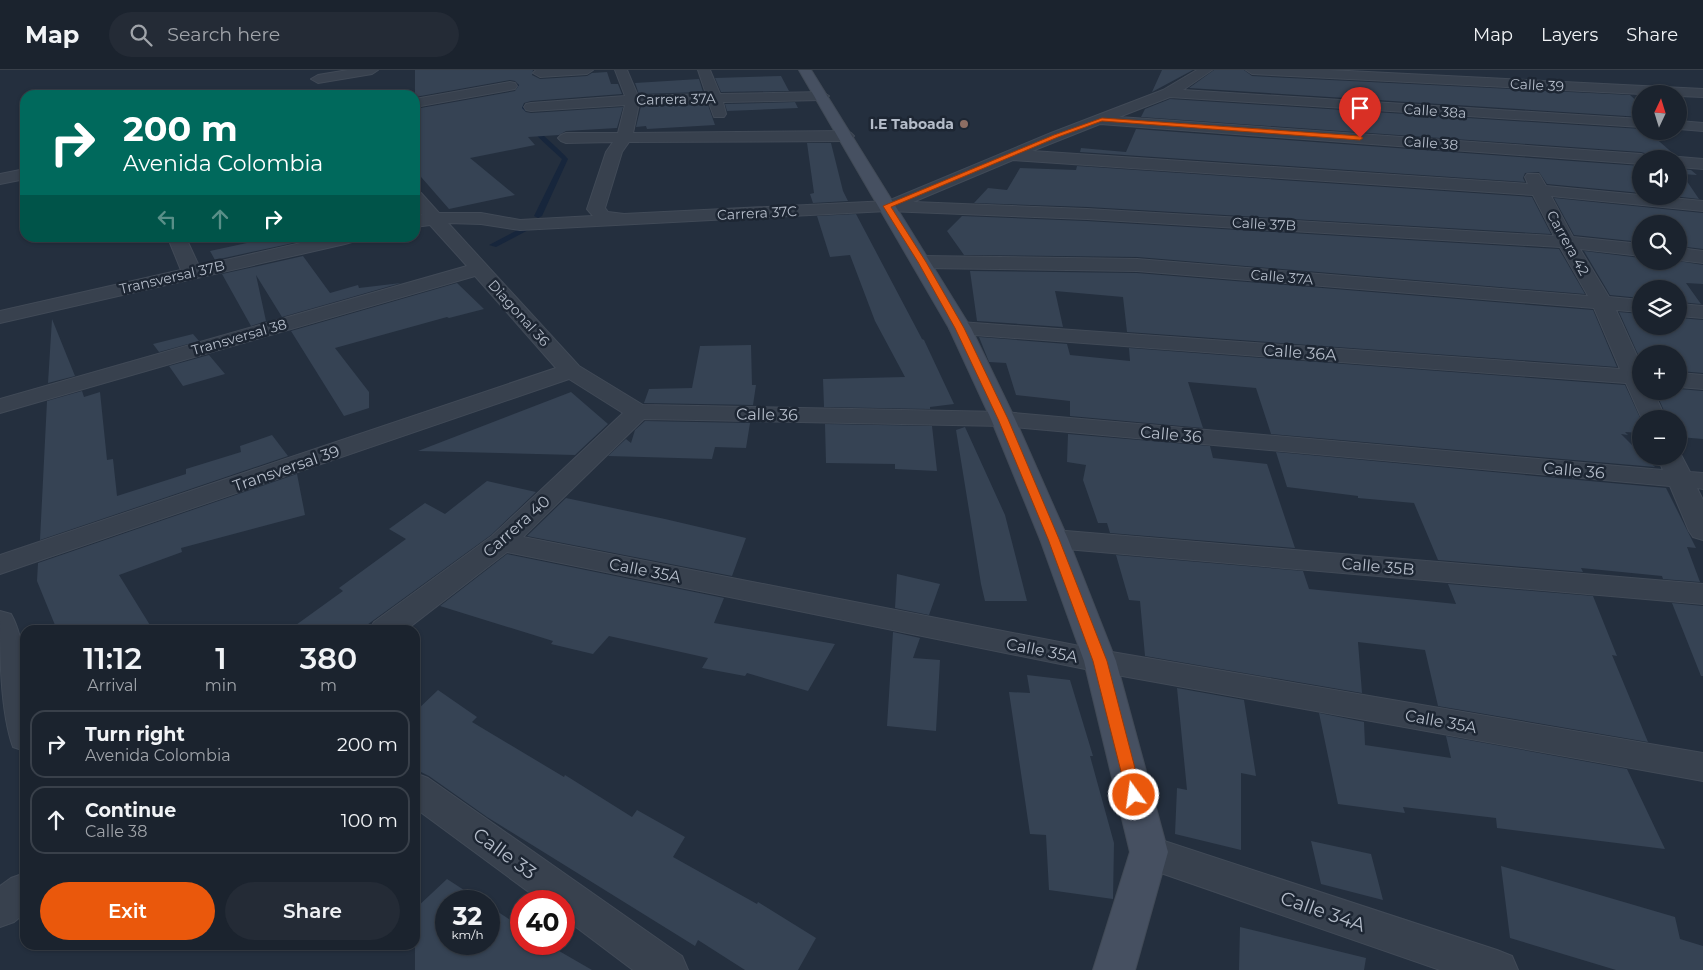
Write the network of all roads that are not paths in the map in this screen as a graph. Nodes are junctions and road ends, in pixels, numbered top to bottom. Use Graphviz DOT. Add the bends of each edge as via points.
graph roads {
  1 [pos="372,70"];
  2 [pos="587,70"];
  3 [pos="621,70"];
  4 [pos="704,70"];
  5 [pos="805,70"];
  6 [pos="1206,70"];
  7 [pos="1252,70"];
  8 [pos="540,73"];
  9 [pos="1480,76"];
  10 [pos="318,80"];
  11 [pos="510,86"];
  12 [pos="1703,93"];
  13 [pos="1168,94"];
  14 [pos="822,96"];
  15 [pos="715,99"];
  16 [pos="634,100"];
  17 [pos="420,102"];
  18 [pos="531,107"];
  19 [pos="719,114"];
  20 [pos="1500,115"];
  21 [pos="1102,120"];
  22 [pos="1632,122"];
  23 [pos="1688,126"];
  24 [pos="1703,127"];
  25 [pos="846,136"];
  26 [pos="626,137"];
  27 [pos="566,138"];
  28 [pos="1519,149"];
  29 [pos="1014,155"];
  30 [pos="1632,158"];
  31 [pos="1687,163"];
  32 [pos="1703,164"];
  33 [pos="20,175"];
  34 [pos="0,179"];
  35 [pos="1539,190"];
  36 [pos="887,206"];
  37 [pos="1703,206"];
  38 [pos="424,220"];
  39 [pos="627,220"];
  40 [pos="179,242"];
  41 [pos="327,242"];
  42 [pos="1566,242"];
  43 [pos="1632,249"];
  44 [pos="1687,255"];
  45 [pos="1703,257"];
  46 [pos="922,262"];
  47 [pos="478,269"];
  48 [pos="192,272"];
  49 [pos="1602,302"];
  50 [pos="1632,305"];
  51 [pos="1687,311"];
  52 [pos="1703,312"];
  53 [pos="0,317"];
  54 [pos="960,328"];
  55 [pos="1632,364"];
  56 [pos="571,371"];
  57 [pos="1632,377"];
  58 [pos="1687,381"];
  59 [pos="1703,382"];
  60 [pos="0,406"];
  61 [pos="638,412"];
  62 [pos="1003,419"];
  63 [pos="1685,472"];
  64 [pos="1703,531"];
  65 [pos="1054,539"];
  66 [pos="502,542"];
  67 [pos="0,565"];
  68 [pos="1703,594"];
  69 [pos="0,622"];
  70 [pos="392,625"];
  71 [pos="1100,661"];
  72 [pos="20,715"];
  73 [pos="1703,766"];
  74 [pos="420,792"];
  75 [pos="1149,852"];
  76 [pos="20,894"];
  77 [pos="0,909"];
  78 [pos="667,970"];
  79 [pos="1114,970"];
  80 [pos="1497,970"];
  1 -- 10 [label="street"];
  2 -- 8 [label="street"];
  3 -- 16 [label="street"];
  4 -- 15 [label="street"];
  5 -- 14 [label="street"];
  6 -- 13 [label="street"];
  7 -- 9 [label="street, Calle 39"];
  9 -- 12 [label="street, Calle 39"];
  9 -- 20 [label="street, Carrera 42"];
  11 -- 17 [label="street"];
  13 -- 20 [label="street, Calle 38a"];
  13 -- 21 [label="street"];
  14 -- 15 [label="street, Carrera 37A"];
  14 -- 25 [label="street"];
  15 -- 16 [label="street, Carrera 37A"];
  15 -- 19 [label="street"];
  16 -- 18 [label="street, Carrera 37A"];
  16 -- 26 [label="street"];
  20 -- 22 [label="street, Calle 38a"];
  20 -- 28 [label="street, Carrera 42"];
  21 -- 28 [label="street, Calle 38"];
  21 -- 29 [label="street"];
  23 -- 24 [label="street"];
  25 -- 26 [label="street"];
  25 -- 36 [label="street"];
  26 -- 27 [label="street"];
  26 -- 39 [label="street" via="614,152 596,210 603,217"];
  28 -- 30 [label="street, Calle 38"];
  28 -- 35 [label="street, Carrera 42"];
  29 -- 35 [label="street"];
  29 -- 36 [label="street"];
  31 -- 32 [label="street"];
  33 -- 34 [label="street"];
  35 -- 37 [label="street"];
  35 -- 42 [label="street, Carrera 42"];
  36 -- 39 [label="street, Carrera 37C"];
  36 -- 42 [label="street, Calle 37B" via="1087,214"];
  36 -- 46 [label="street"];
  38 -- 39 [label="street" via="491,218 520,225"];
  38 -- 47 [label="street, Diagonal 36"];
  40 -- 48 [label="street"];
  41 -- 48 [label="street, Transversal 37B"];
  42 -- 43 [label="street, Calle 37B"];
  42 -- 49 [label="street, Carrera 42"];
  44 -- 45 [label="street"];
  46 -- 49 [label="street, Calle 37A" via="1137,265"];
  46 -- 54 [label="street"];
  47 -- 56 [label="street, Diagonal 36"];
  47 -- 60 [label="street, Transversal 38"];
  48 -- 53 [label="street, Transversal 37B"];
  49 -- 50 [label="street, Calle 37A"];
  49 -- 55 [label="street, Carrera 42"];
  51 -- 52 [label="street"];
  54 -- 57 [label="street, Calle 36A"];
  54 -- 62 [label="street"];
  56 -- 61 [label="street, Diagonal 36"];
  56 -- 67 [label="street, Transversal 39"];
  58 -- 59 [label="street"];
  61 -- 62 [label="street, Calle 36"];
  61 -- 66 [label="street, Carrera 40"];
  62 -- 63 [label="street, Calle 36"];
  62 -- 65 [label="street"];
  63 -- 64 [label="street"];
  65 -- 68 [label="street, Calle 35B"];
  65 -- 71 [label="street"];
  66 -- 70 [label="street, Carrera 40"];
  66 -- 71 [label="street, Calle 35A"];
  69 -- 72 [label="street"];
  71 -- 73 [label="street, Calle 35A"];
  71 -- 75 [label="street"];
  74 -- 78 [label="street, Calle 33"];
  75 -- 79 [label="street"];
  75 -- 80 [label="street, Calle 34A"];
  76 -- 77 [label="street"];
}
